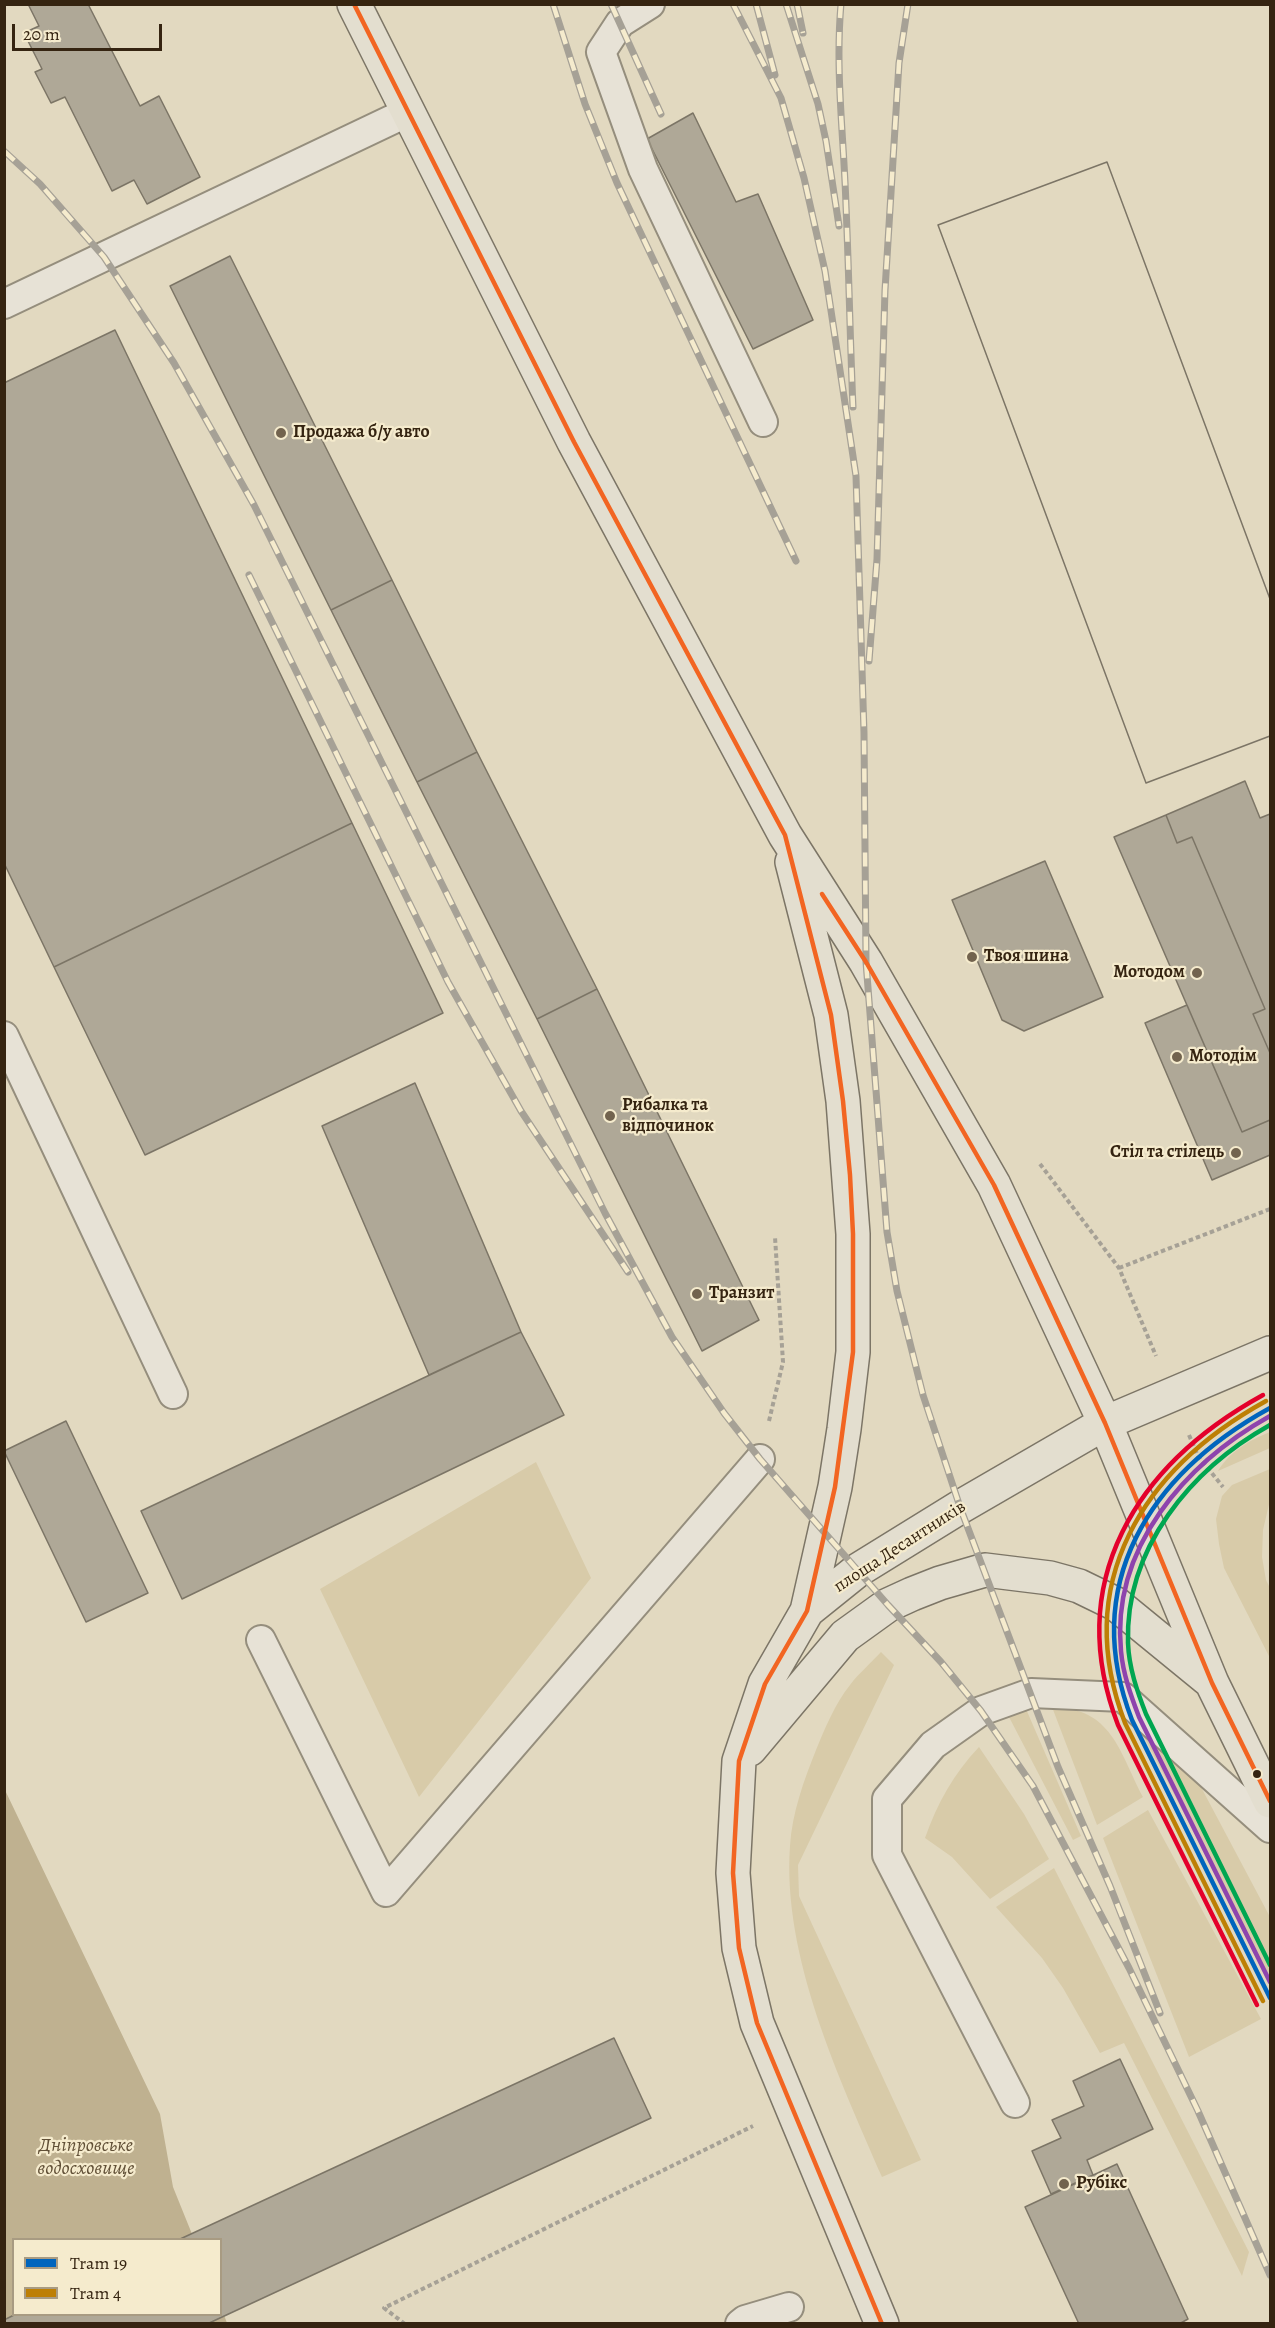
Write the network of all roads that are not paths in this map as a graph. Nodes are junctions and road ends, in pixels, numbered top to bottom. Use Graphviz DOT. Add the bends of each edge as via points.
graph roads {
  1 [pos="354,4"];
  2 [pos="650,4"];
  3 [pos="408,112"];
  4 [pos="4,304"];
  5 [pos="763,422"];
  6 [pos="785,835"];
  7 [pos="4,1036"];
  8 [pos="1270,1353"];
  9 [pos="173,1394"];
  10 [pos="1105,1423"];
  11 [pos="760,1459"];
  12 [pos="807,1611"];
  13 [pos="261,1640"];
  14 [pos="1212,1683"];
  15 [pos="739,1761"];
  16 [pos="1270,1801"];
  17 [pos="1270,1828"];
  18 [pos="1016,2103"];
  19 [pos="789,2307"];
  20 [pos="740,2324"];
  21 [pos="882,2324"];
  1 -- 3 [label="main road"];
  2 -- 5 [label="lane" via="620,23 601,52 643,169"];
  3 -- 4 [label="lane"];
  3 -- 6 [label="main road" via="574,442"];
  6 -- 10 [label="main road" via="866,962 994,1185"];
  6 -- 12 [label="main road" via="831,1015 843,1101 853,1234 853,1352 844,1429"];
  7 -- 9 [label="lane"];
  8 -- 10 [label="main road, площа Десантників"];
  10 -- 12 [label="main road, площа Десантників" via="858,1570"];
  10 -- 14 [label="main road"];
  11 -- 13 [label="lane" via="387,1892"];
  12 -- 15 [label="main road, площа Десантників" via="765,1684"];
  14 -- 15 [label="main road" via="1116,1604 1079,1586 1050,1578 984,1570 888,1605 845,1636"];
  14 -- 16 [label="main road"];
  15 -- 21 [label="main road, площа Десантників" via="734,1873 739,1948 757,2023"];
  17 -- 18 [label="lane" via="1123,1697 1031,1694 981,1711 933,1745 887,1799 887,1855"];
  19 -- 20 [label="lane"];
}
